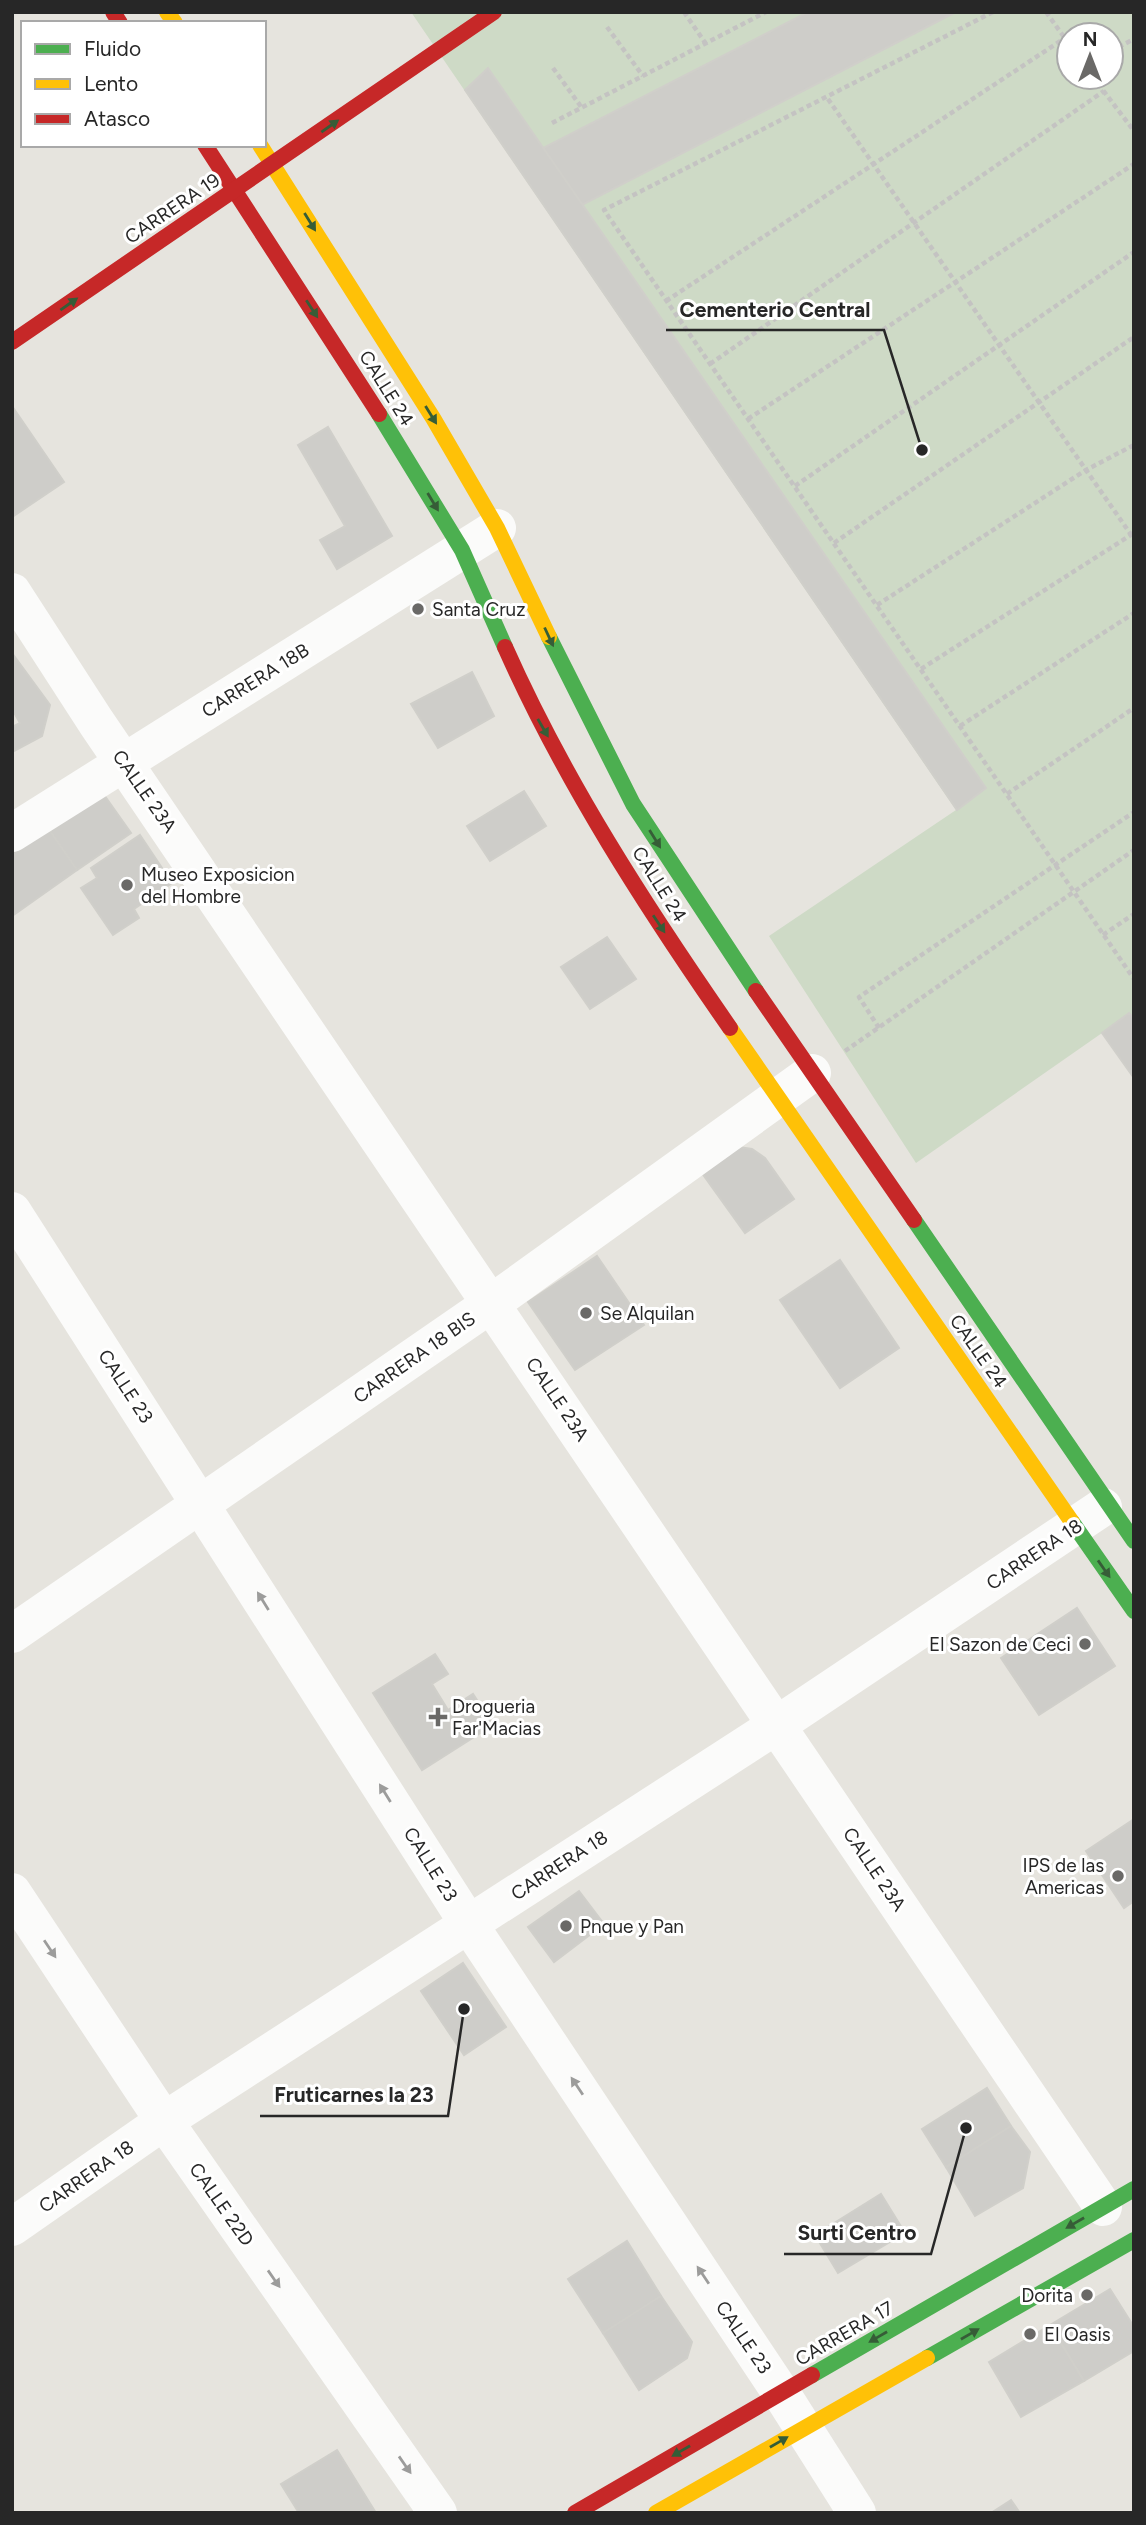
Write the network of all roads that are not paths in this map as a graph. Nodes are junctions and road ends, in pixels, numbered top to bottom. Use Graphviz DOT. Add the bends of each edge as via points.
graph roads {
  1 [pos="494,12"];
  2 [pos="206,147"];
  3 [pos="261,147"];
  4 [pos="274,165"];
  5 [pos="236,190"];
  6 [pos="12,342"];
  7 [pos="497,527"];
  8 [pos="462,550"];
  9 [pos="12,592"];
  10 [pos="126,762"];
  11 [pos="12,833"];
  12 [pos="812,1073"];
  13 [pos="778,1096"];
  14 [pos="12,1211"];
  15 [pos="492,1303"];
  16 [pos="202,1504"];
  17 [pos="1108,1504"];
  18 [pos="1075,1526"];
  19 [pos="1134,1541"];
  20 [pos="1134,1611"];
  21 [pos="12,1634"];
  22 [pos="778,1726"];
  23 [pos="12,1892"];
  24 [pos="468,1923"];
  25 [pos="164,2121"];
  26 [pos="1118,2198"];
  27 [pos="12,2227"];
  28 [pos="1134,2240"];
  29 [pos="781,2393"];
  30 [pos="804,2428"];
  31 [pos="438,2513"];
  32 [pos="575,2513"];
  33 [pos="656,2513"];
  34 [pos="857,2513"];
  4 -- 1 [label="street, CARRERA 19, one-way"];
  2 -- 5 [label="street, CALLE 24"];
  3 -- 4 [label="street, CALLE 24"];
  4 -- 5 [label="street, CARRERA 19"];
  4 -- 7 [label="street, CALLE 24, one-way"];
  6 -- 5 [label="street, CARRERA 19, one-way"];
  5 -- 8 [label="street, CALLE 24, one-way"];
  7 -- 8 [label="street, CARRERA 18B"];
  7 -- 12 [label="street, CALLE 24, one-way" via="633,804"];
  8 -- 10 [label="street, CARRERA 18B"];
  8 -- 13 [label="street, CALLE 24, one-way" via="538,721 653,916"];
  9 -- 10 [label="street, CALLE 23A"];
  10 -- 11 [label="street, CARRERA 18B"];
  10 -- 15 [label="street, CALLE 23A"];
  12 -- 13 [label="street, CARRERA 18 BIS"];
  12 -- 17 [label="street, CALLE 24"];
  13 -- 15 [label="street, CARRERA 18 BIS"];
  13 -- 18 [label="street, CALLE 24"];
  14 -- 16 [label="street, CALLE 23"];
  15 -- 16 [label="street, CARRERA 18 BIS"];
  15 -- 22 [label="street, CALLE 23A"];
  16 -- 21 [label="street, CARRERA 18 BIS"];
  24 -- 16 [label="street, CALLE 23, one-way"];
  17 -- 18 [label="street, CARRERA 18"];
  17 -- 19 [label="street, CALLE 24"];
  18 -- 20 [label="street, CALLE 24, one-way"];
  18 -- 22 [label="street, CARRERA 18"];
  22 -- 24 [label="street, CARRERA 18"];
  22 -- 26 [label="street, CALLE 23A"];
  23 -- 25 [label="street, CALLE 22D, one-way"];
  24 -- 25 [label="street, CARRERA 18"];
  29 -- 24 [label="street, CALLE 23, one-way"];
  25 -- 27 [label="street, CARRERA 18"];
  25 -- 31 [label="street, CALLE 22D, one-way"];
  26 -- 29 [label="street, CARRERA 17, one-way"];
  30 -- 28 [label="street, one-way"];
  29 -- 30 [label="street, CALLE 23"];
  29 -- 32 [label="street, CARRERA 17, one-way"];
  33 -- 30 [label="street, one-way"];
  30 -- 34 [label="street, CALLE 23"];
}
